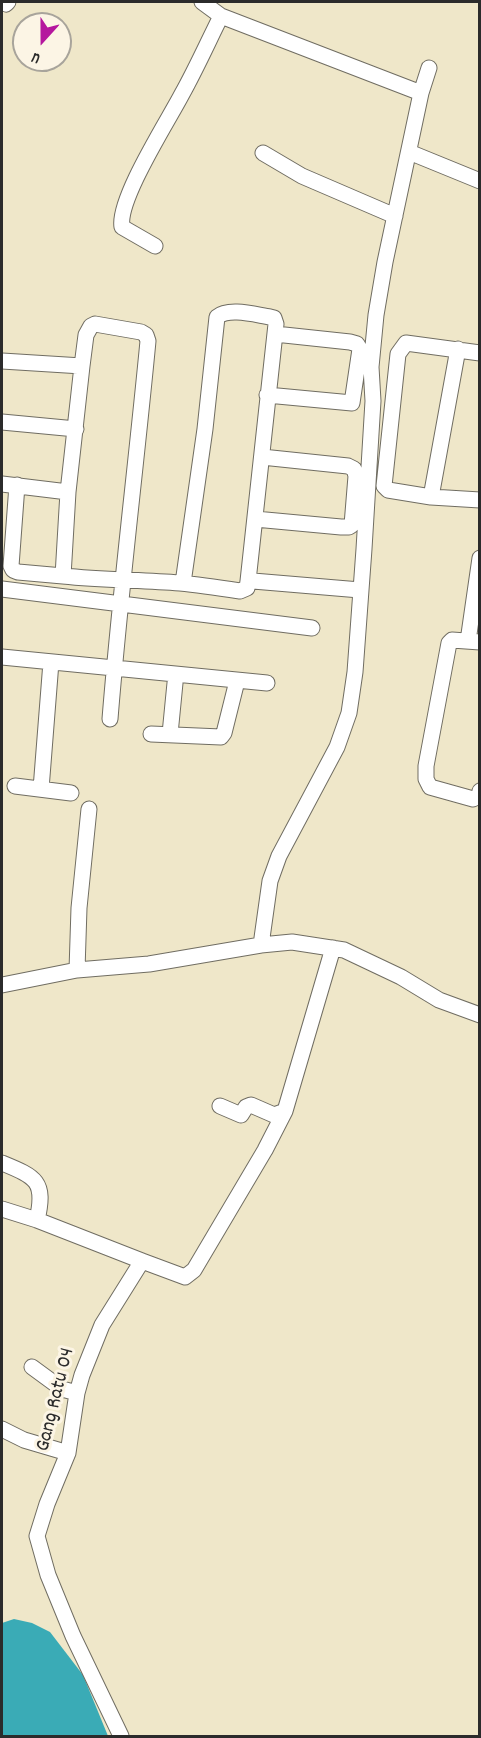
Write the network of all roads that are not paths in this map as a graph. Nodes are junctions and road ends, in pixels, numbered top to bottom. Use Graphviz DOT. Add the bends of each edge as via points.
graph roads {
  1 [pos="2,2"];
  2 [pos="9,2"];
  3 [pos="202,2"];
  4 [pos="221,16"];
  5 [pos="429,68"];
  6 [pos="421,93"];
  7 [pos="409,152"];
  8 [pos="263,153"];
  9 [pos="480,180"];
  10 [pos="395,216"];
  11 [pos="154,246"];
  12 [pos="275,334"];
  13 [pos="458,349"];
  14 [pos="480,353"];
  15 [pos="2,361"];
  16 [pos="82,366"];
  17 [pos="267,395"];
  18 [pos="2,422"];
  19 [pos="76,429"];
  20 [pos="262,457"];
  21 [pos="9,484"];
  22 [pos="68,492"];
  23 [pos="431,497"];
  24 [pos="480,500"];
  25 [pos="255,519"];
  26 [pos="480,558"];
  27 [pos="63,576"];
  28 [pos="123,580"];
  29 [pos="248,581"];
  30 [pos="183,583"];
  31 [pos="2,588"];
  32 [pos="360,590"];
  33 [pos="120,604"];
  34 [pos="312,628"];
  35 [pos="474,641"];
  36 [pos="2,657"];
  37 [pos="51,662"];
  38 [pos="114,667"];
  39 [pos="237,681"];
  40 [pos="267,683"];
  41 [pos="175,684"];
  42 [pos="110,719"];
  43 [pos="151,734"];
  44 [pos="170,734"];
  45 [pos="15,786"];
  46 [pos="41,789"];
  47 [pos="480,791"];
  48 [pos="71,793"];
  49 [pos="89,809"];
  50 [pos="261,945"];
  51 [pos="333,948"];
  52 [pos="77,970"];
  53 [pos="2,985"];
  54 [pos="480,1015"];
  55 [pos="220,1106"];
  56 [pos="285,1112"];
  57 [pos="2,1162"];
  58 [pos="2,1209"];
  59 [pos="37,1220"];
  60 [pos="142,1261"];
  61 [pos="32,1367"];
  62 [pos="77,1394"];
  63 [pos="2,1429"];
  64 [pos="68,1453"];
  65 [pos="121,1737"];
  1 -- 2 [label="street"];
  3 -- 4 [label="street"];
  4 -- 6 [label="street"];
  4 -- 11 [label="street" via="129,193 120,218 122,226"];
  5 -- 6 [label="street"];
  6 -- 7 [label="street"];
  7 -- 9 [label="street"];
  7 -- 10 [label="street"];
  8 -- 10 [label="street" via="302,176"];
  10 -- 32 [label="street" via="375,315"];
  12 -- 17 [label="street"];
  12 -- 17 [label="street" via="357,344 359,361 352,403"];
  12 -- 30 [label="street" via="274,318 234,313 218,317"];
  13 -- 14 [label="street"];
  13 -- 23 [label="street"];
  13 -- 23 [label="street" via="406,343 399,354 384,486"];
  15 -- 16 [label="street"];
  16 -- 19 [label="street"];
  16 -- 28 [label="street" via="91,326 146,335"];
  17 -- 20 [label="street"];
  18 -- 19 [label="street"];
  19 -- 22 [label="street"];
  20 -- 25 [label="street"];
  20 -- 25 [label="street" via="354,469 352,525"];
  21 -- 22 [label="street"];
  21 -- 27 [label="street" via="13,570"];
  22 -- 27 [label="street"];
  23 -- 24 [label="street"];
  25 -- 29 [label="street"];
  26 -- 35 [label="street"];
  27 -- 28 [label="street"];
  28 -- 30 [label="street"];
  28 -- 33 [label="street"];
  29 -- 30 [label="street" via="247,588 240,591"];
  29 -- 32 [label="street"];
  31 -- 33 [label="street"];
  32 -- 50 [label="street" via="356,672 349,713 337,747 279,856 270,881"];
  33 -- 34 [label="street"];
  33 -- 38 [label="street"];
  35 -- 47 [label="street" via="448,643 426,779 430,788 473,799"];
  36 -- 37 [label="street"];
  37 -- 38 [label="street"];
  37 -- 46 [label="street"];
  38 -- 39 [label="street"];
  38 -- 42 [label="street"];
  39 -- 40 [label="street"];
  39 -- 44 [label="street" via="221,737"];
  41 -- 44 [label="street"];
  43 -- 44 [label="street"];
  45 -- 46 [label="street"];
  46 -- 48 [label="street"];
  49 -- 52 [label="street"];
  50 -- 51 [label="street" via="292,942"];
  50 -- 52 [label="street" via="149,964"];
  51 -- 54 [label="street" via="369,960 439,1000"];
  51 -- 56 [label="street"];
  52 -- 53 [label="street"];
  55 -- 56 [label="street" via="241,1115 251,1105 274,1115"];
  56 -- 60 [label="street" via="191,1274 179,1276"];
  57 -- 59 [label="street" via="38,1184 41,1195"];
  58 -- 59 [label="street"];
  59 -- 60 [label="street"];
  60 -- 62 [label="street, Gang Ratu 04" via="102,1325"];
  61 -- 62 [label="street" via="62,1389"];
  62 -- 64 [label="street, Gang Ratu 04"];
  63 -- 64 [label="street"];
  64 -- 65 [label="street, Gang Ratu 04" via="37,1536 73,1636"];
}
